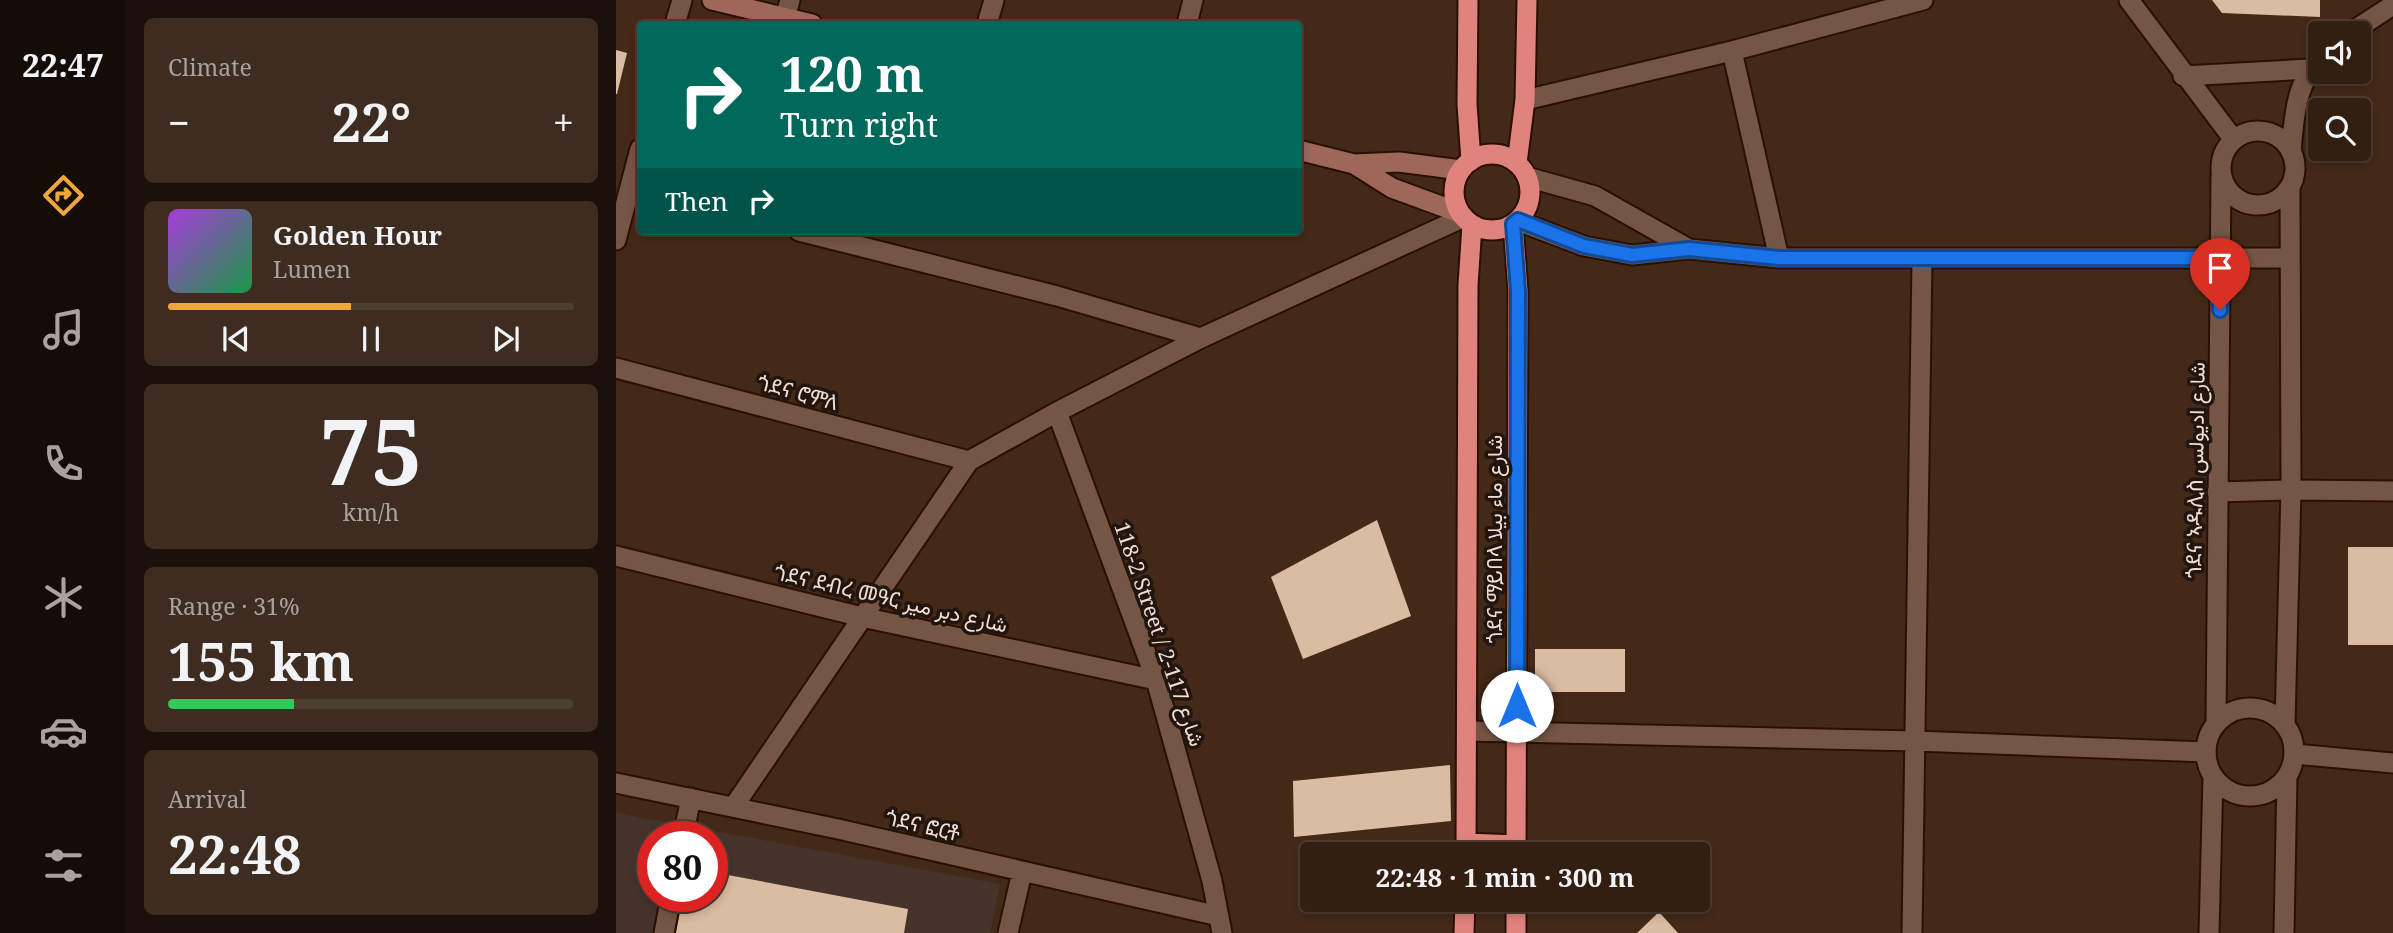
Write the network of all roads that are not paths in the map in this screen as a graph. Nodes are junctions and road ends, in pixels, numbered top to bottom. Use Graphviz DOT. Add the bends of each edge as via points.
graph roads {
  1 [pos="682,0"];
  2 [pos="712,0"];
  3 [pos="994,0"];
  4 [pos="1193,0"];
  5 [pos="1468,0"];
  6 [pos="1527,0"];
  7 [pos="1923,0"];
  8 [pos="2129,0"];
  9 [pos="2393,5"];
  10 [pos="788,9"];
  11 [pos="676,21"];
  12 [pos="807,21"];
  13 [pos="989,21"];
  14 [pos="1188,21"];
  15 [pos="2368,21"];
  16 [pos="1732,51"];
  17 [pos="2308,65"];
  18 [pos="2183,76"];
  19 [pos="2308,80"];
  20 [pos="1525,100"];
  21 [pos="2234,140"];
  22 [pos="1302,151"];
  23 [pos="2291,152"];
  24 [pos="1354,164"];
  25 [pos="1466,165"];
  26 [pos="1522,170"];
  27 [pos="2221,176"];
  28 [pos="2290,187"];
  29 [pos="635,188"];
  30 [pos="1465,218"];
  31 [pos="1515,222"];
  32 [pos="815,235"];
  33 [pos="616,240"];
  34 [pos="1689,249"];
  35 [pos="1779,258"];
  36 [pos="2220,258"];
  37 [pos="2290,258"];
  38 [pos="1922,260"];
  39 [pos="1201,338"];
  40 [pos="616,368"];
  41 [pos="1057,412"];
  42 [pos="969,461"];
  43 [pos="2291,490"];
  44 [pos="2393,491"];
  45 [pos="2217,492"];
  46 [pos="616,556"];
  47 [pos="862,617"];
  48 [pos="1156,680"];
  49 [pos="2216,723"];
  50 [pos="2285,724"];
  51 [pos="1468,731"];
  52 [pos="1517,733"];
  53 [pos="1915,741"];
  54 [pos="2206,752"];
  55 [pos="2295,754"];
  56 [pos="2393,763"];
  57 [pos="2213,776"];
  58 [pos="2287,777"];
  59 [pos="616,783"];
  60 [pos="691,798"];
  61 [pos="734,806"];
  62 [pos="686,821"];
  63 [pos="1466,842"];
  64 [pos="1516,842"];
  65 [pos="1022,872"];
  66 [pos="668,912"];
  67 [pos="1465,912"];
  68 [pos="1516,912"];
  69 [pos="1221,924"];
  70 [pos="664,933"];
  71 [pos="1009,933"];
  72 [pos="1464,933"];
  73 [pos="1516,933"];
  74 [pos="1912,933"];
  75 [pos="2209,933"];
  76 [pos="2284,933"];
  1 -- 11 [label="street"];
  2 -- 10 [label="main road"];
  3 -- 13 [label="street"];
  4 -- 14 [label="street"];
  5 -- 25 [label="highway"];
  6 -- 20 [label="highway"];
  7 -- 16 [label="street"];
  8 -- 18 [label="street"];
  9 -- 15 [label="street"];
  10 -- 12 [label="main road"];
  16 -- 20 [label="street"];
  16 -- 35 [label="street"];
  17 -- 18 [label="street"];
  18 -- 21 [label="street"];
  19 -- 23 [label="street" via="2295,107"];
  20 -- 26 [label="highway"];
  21 -- 23 [label="street" via="2254,131 2266,132 2285,142"];
  21 -- 27 [label="street" via="2222,156"];
  22 -- 24 [label="main road"];
  23 -- 28 [label="street" via="2295,176"];
  24 -- 25 [label="main road"];
  24 -- 30 [label="main road" via="1392,188"];
  25 -- 26 [label="highway" via="1494,154 1507,156"];
  25 -- 30 [label="highway" via="1455,184 1455,199"];
  26 -- 31 [label="highway" via="1530,200"];
  26 -- 34 [label="street" via="1595,196"];
  27 -- 28 [label="street" via="2234,197 2245,204 2271,204"];
  27 -- 36 [label="street, ጎደና ኣዱሊስ شارع اديولس"];
  28 -- 37 [label="street"];
  29 -- 33 [label="street"];
  30 -- 31 [label="highway" via="1493,230"];
  30 -- 39 [label="street"];
  30 -- 51 [label="highway, ጎደና ማይበላ شارع ماء بيلا"];
  31 -- 34 [label="street" via="1584,246 1632,255"];
  31 -- 52 [label="highway, ጎደና ማይበላ شارع ماء بيلا"];
  32 -- 39 [label="street"];
  34 -- 35 [label="street"];
  35 -- 38 [label="street"];
  36 -- 37 [label="street"];
  36 -- 38 [label="street"];
  36 -- 45 [label="street, ጎደና ኣዱሊስ شارع اديولس"];
  37 -- 43 [label="street"];
  38 -- 53 [label="street"];
  39 -- 41 [label="street"];
  40 -- 42 [label="street, ጎደና ሮምለ"];
  41 -- 42 [label="street"];
  41 -- 48 [label="street, 118-2 Street / شارع 117-2"];
  42 -- 47 [label="street"];
  43 -- 44 [label="street"];
  43 -- 45 [label="street"];
  43 -- 50 [label="street"];
  45 -- 49 [label="street, ጎደና ኣዱሊስ شارع اديولس"];
  46 -- 47 [label="street, ጎደና ደብረ መዓር شارع دبر مير"];
  47 -- 48 [label="street, ጎደና ደብረ መዓር شارع دبر مير"];
  47 -- 61 [label="street"];
  48 -- 69 [label="street, 118-2 Street / شارع 117-2"];
  49 -- 50 [label="street" via="2226,714 2251,707 2264,709"];
  49 -- 54 [label="street"];
  50 -- 55 [label="street"];
  51 -- 52 [label="street"];
  51 -- 63 [label="highway, ጎደና ማይበላ شارع ماء بيلا"];
  52 -- 53 [label="street"];
  52 -- 64 [label="highway, ጎደና ማይበላ شارع ماء بيلا"];
  53 -- 54 [label="street"];
  53 -- 74 [label="street"];
  54 -- 57 [label="street"];
  55 -- 56 [label="street"];
  55 -- 58 [label="street"];
  57 -- 58 [label="street" via="2222,787 2250,796 2271,791"];
  57 -- 75 [label="street"];
  58 -- 76 [label="street"];
  59 -- 60 [label="street, ጎደና ፎርቶ"];
  60 -- 61 [label="street, ጎደና ፎርቶ"];
  60 -- 62 [label="street"];
  61 -- 65 [label="street, ጎደና ፎርቶ"];
  65 -- 69 [label="street, ጎደና ፎርቶ"];
  65 -- 71 [label="street"];
  66 -- 70 [label="street"];
  67 -- 72 [label="highway"];
  68 -- 73 [label="highway"];
}
